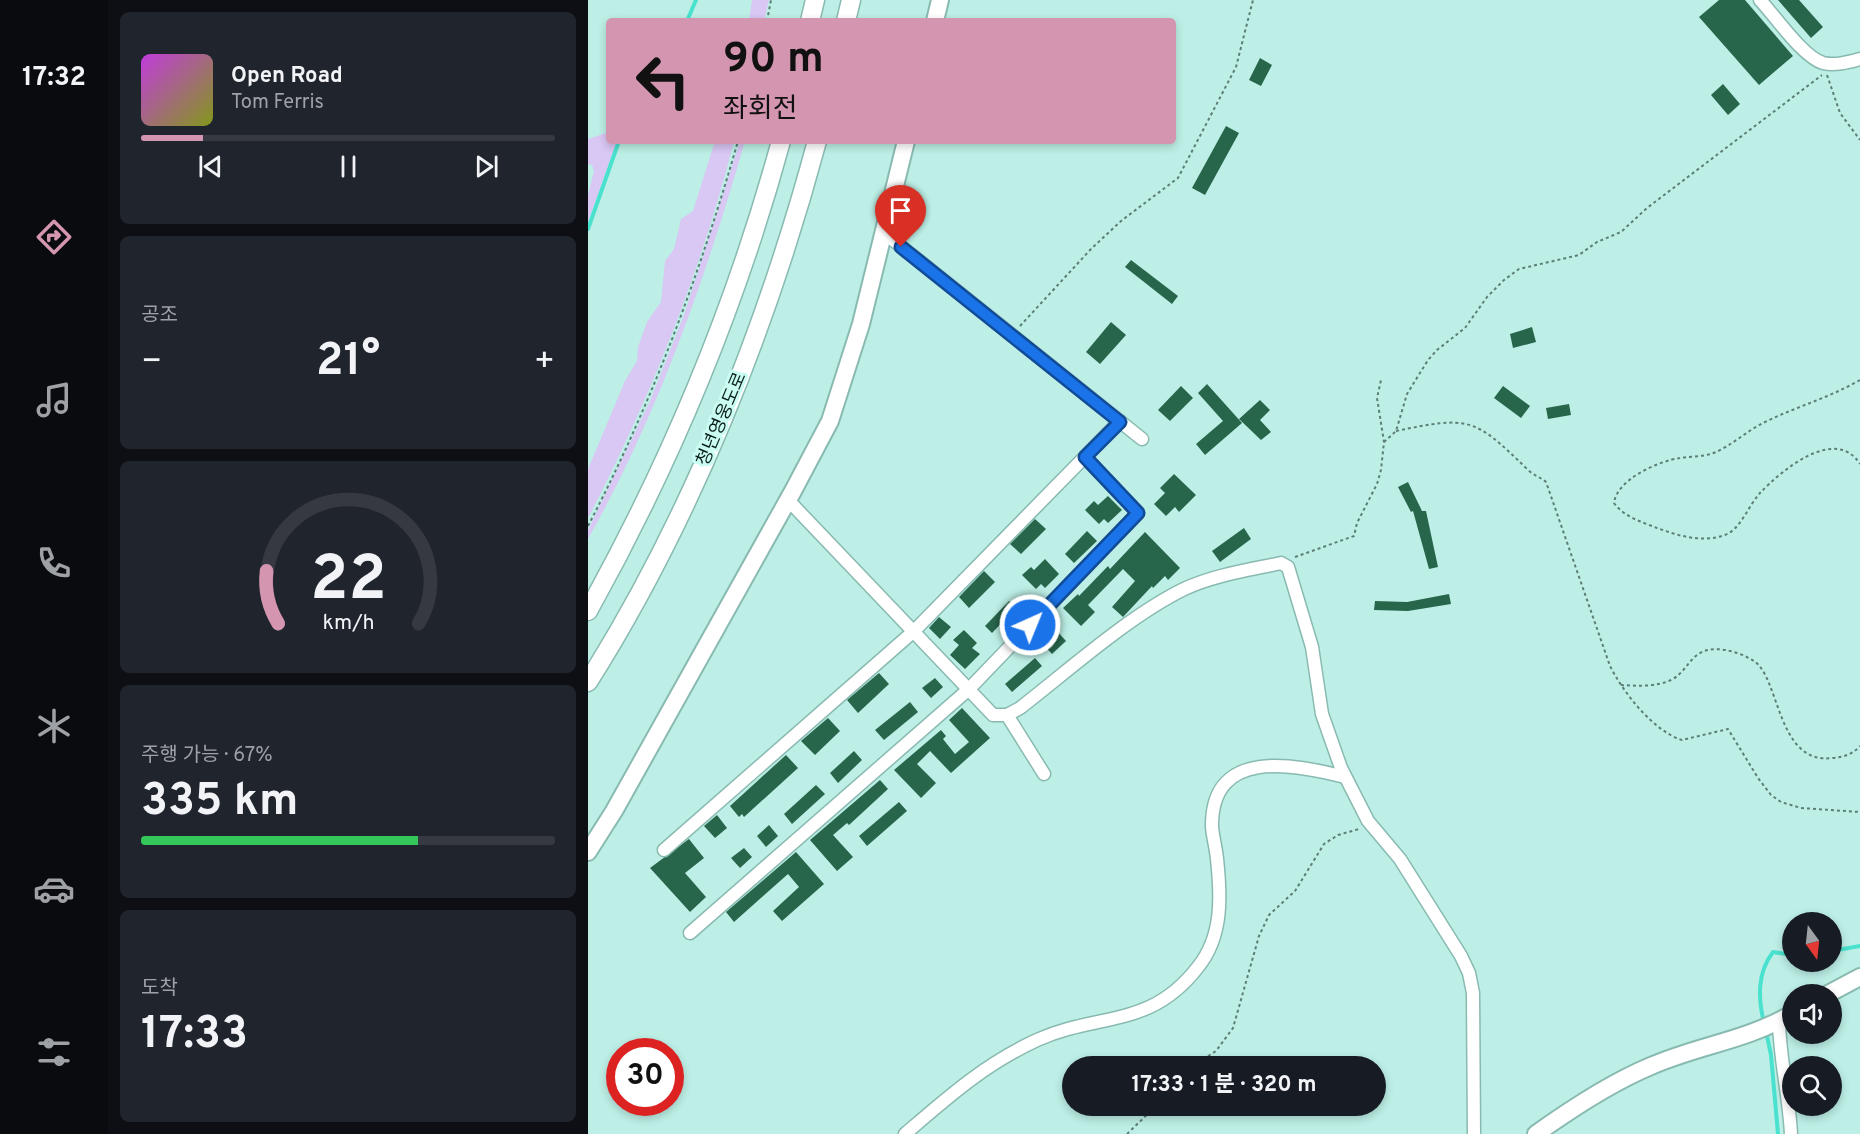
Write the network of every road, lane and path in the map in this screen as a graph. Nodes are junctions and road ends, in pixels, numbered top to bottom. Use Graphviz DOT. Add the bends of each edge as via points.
graph roads {
  1 [pos="771,0"];
  2 [pos="815,0"];
  3 [pos="851,0"];
  4 [pos="940,0"];
  5 [pos="1253,0"];
  6 [pos="1760,0"];
  7 [pos="768,18"];
  8 [pos="811,18"];
  9 [pos="847,18"];
  10 [pos="936,18"];
  11 [pos="1860,59"];
  12 [pos="1860,140"];
  13 [pos="737,144"];
  14 [pos="780,144"];
  15 [pos="817,144"];
  16 [pos="905,144"];
  17 [pos="883,232"];
  18 [pos="1012,335"];
  19 [pos="1381,380"];
  20 [pos="1860,380"];
  21 [pos="1120,422"];
  22 [pos="1396,431"];
  23 [pos="1142,439"];
  24 [pos="1384,442"];
  25 [pos="1085,457"];
  26 [pos="1860,464"];
  27 [pos="788,500"];
  28 [pos="588,526"];
  29 [pos="1281,563"];
  30 [pos="588,611"];
  31 [pos="914,631"];
  32 [pos="588,682"];
  33 [pos="1621,685"];
  34 [pos="969,689"];
  35 [pos="1007,715"];
  36 [pos="1860,746"];
  37 [pos="1334,753"];
  38 [pos="1315,769"];
  39 [pos="1044,774"];
  40 [pos="1345,777"];
  41 [pos="1860,812"];
  42 [pos="1370,825"];
  43 [pos="664,850"];
  44 [pos="588,852"];
  45 [pos="690,933"];
  46 [pos="1860,977"];
  47 [pos="1842,987"];
  48 [pos="1782,1020"];
  49 [pos="1782,1043"];
  50 [pos="1208,1056"];
  51 [pos="1145,1116"];
  52 [pos="905,1134"];
  53 [pos="1126,1134"];
  54 [pos="1474,1134"];
  55 [pos="1536,1134"];
  56 [pos="1791,1134"];
  1 -- 7 [label="path"];
  2 -- 8 [label="highway"];
  3 -- 9 [label="highway"];
  4 -- 10 [label="main road"];
  5 -- 18 [label="path" via="1236,67 1178,178 1091,249"];
  6 -- 11 [label="street" via="1810,56 1824,63"];
  12 -- 22 [label="path" via="1840,113 1831,79 1825,72 1621,232 1579,255 1512,274 1487,297 1465,328 1428,360 1407,394"];
  13 -- 28 [label="path" via="681,317 625,454"];
  14 -- 30 [label="highway, 청년영웅도로" via="737,284 700,382 659,475"];
  15 -- 32 [label="highway, 청년영웅도로" via="770,296 733,395 655,562"];
  16 -- 17 [label="main road"];
  17 -- 18 [label="street"];
  17 -- 27 [label="main road" via="841,392 817,448"];
  18 -- 21 [label="street"];
  19 -- 24 [label="path" via="1377,411"];
  20 -- 26 [label="path" via="1762,423 1708,455 1655,465 1625,484 1614,503 1627,515 1684,538 1724,535 1734,529 1766,487 1811,455 1840,448"];
  21 -- 23 [label="street"];
  21 -- 25 [label="street"];
  22 -- 24 [label="path"];
  22 -- 33 [label="path" via="1448,422 1470,424 1495,438 1546,482 1610,666"];
  24 -- 29 [label="path" via="1377,484 1354,536"];
  25 -- 31 [label="street"];
  25 -- 34 [label="street" via="1138,513"];
  27 -- 31 [label="street"];
  27 -- 44 [label="main road"];
  29 -- 35 [label="street" via="1218,576 1154,606"];
  29 -- 37 [label="street" via="1288,567 1312,647 1322,714"];
  31 -- 34 [label="street"];
  31 -- 43 [label="street"];
  33 -- 36 [label="path" via="1671,681 1698,654 1716,649 1729,651 1755,661 1763,669 1782,723 1810,754 1829,759 1849,755"];
  33 -- 41 [label="path" via="1636,705 1676,738 1687,740 1728,729 1758,778 1781,802 1795,807"];
  34 -- 35 [label="street" via="993,715"];
  34 -- 45 [label="street"];
  35 -- 39 [label="street"];
  37 -- 38 [label="street" via="1328,763"];
  37 -- 40 [label="street"];
  38 -- 40 [label="street"];
  38 -- 52 [label="street" via="1255,767 1232,779 1216,798 1212,829 1218,858 1218,922 1205,959 1181,987 1139,1013 1057,1033 993,1062"];
  40 -- 42 [label="street"];
  42 -- 50 [label="path" via="1324,844 1295,891 1269,915 1259,936 1233,1028"];
  42 -- 54 [label="street" via="1406,867 1469,973 1473,993"];
  46 -- 47 [label="main road"];
  48 -- 55 [label="main road" via="1762,1032 1651,1066 1597,1094"];
  49 -- 56 [label="street" via="1780,1056"];
  51 -- 53 [label="path"];
}
